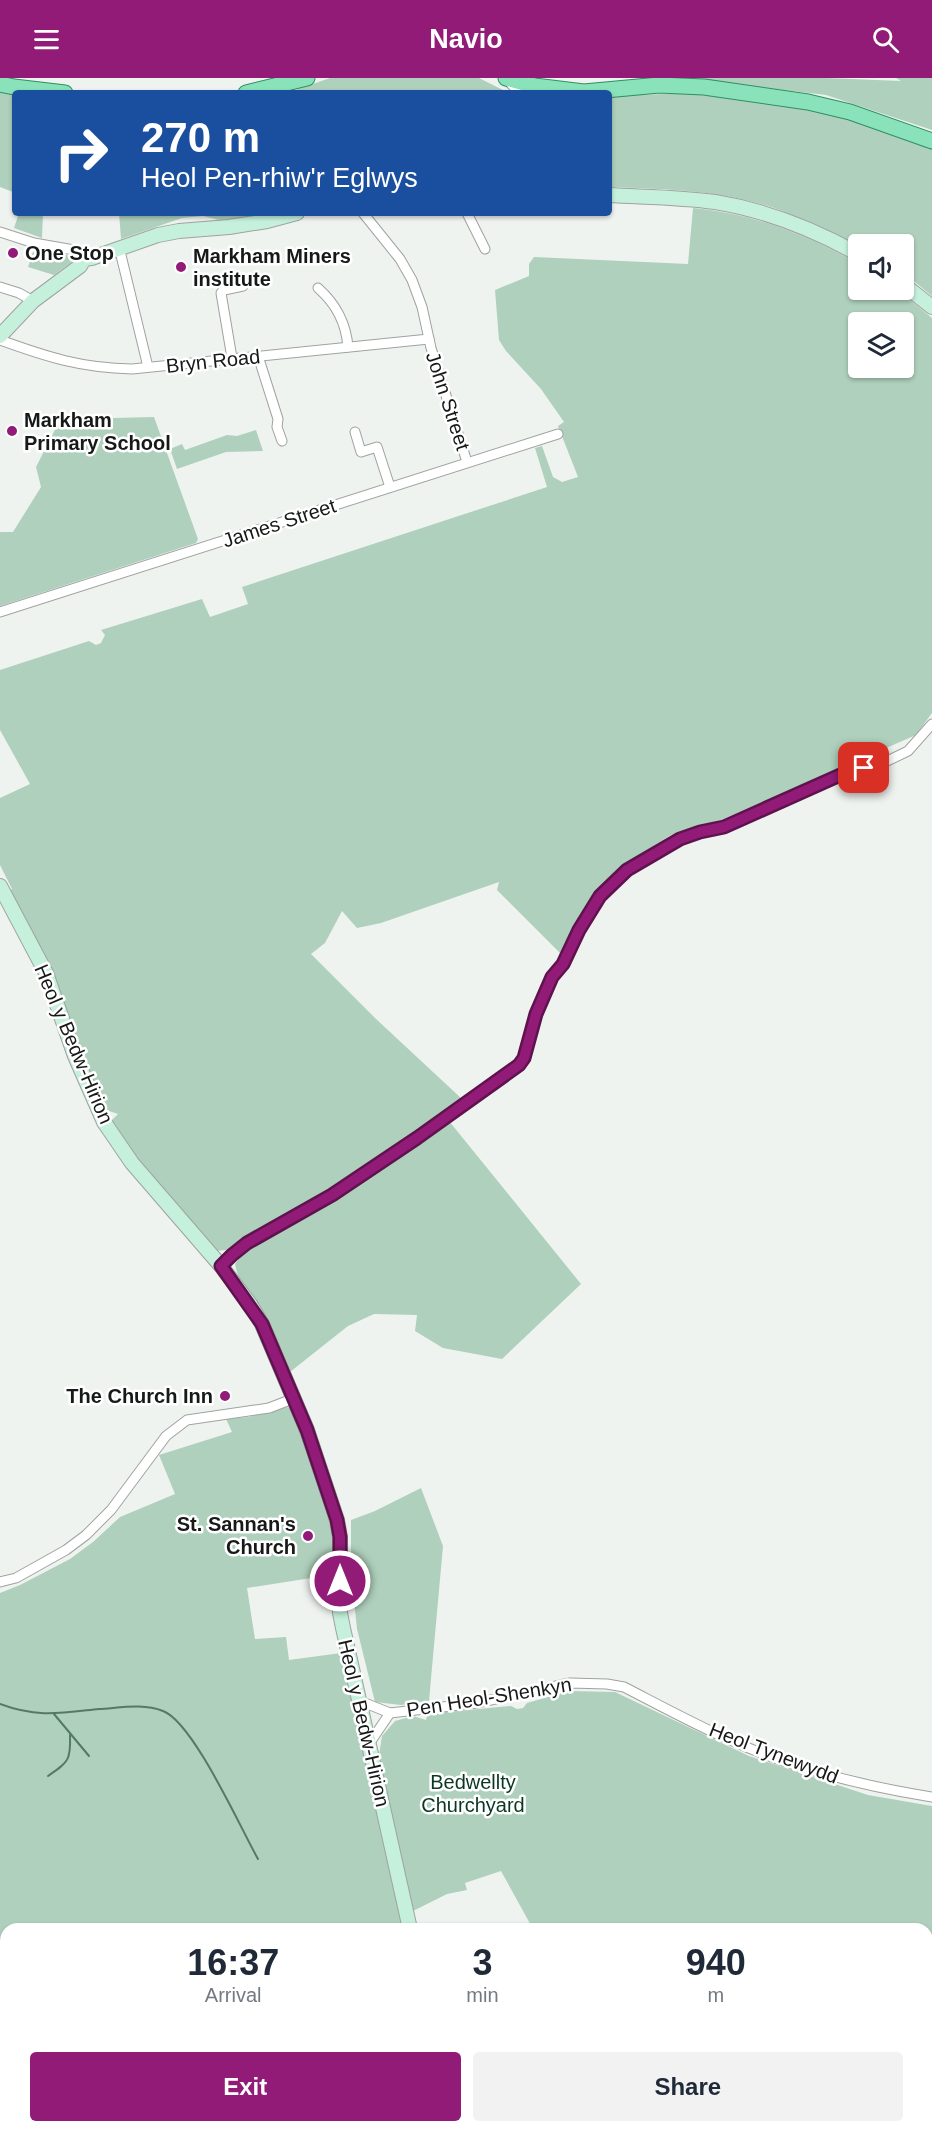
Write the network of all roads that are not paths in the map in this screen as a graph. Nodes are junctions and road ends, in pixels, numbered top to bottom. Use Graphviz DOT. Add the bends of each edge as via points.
graph roads {
  1 [pos="307,78"];
  2 [pos="0,84"];
  3 [pos="513,84"];
  4 [pos="40,90"];
  5 [pos="258,90"];
  6 [pos="568,90"];
  7 [pos="609,90"];
  8 [pos="932,141"];
  9 [pos="612,195"];
  10 [pos="286,216"];
  11 [pos="365,216"];
  12 [pos="468,216"];
  13 [pos="0,232"];
  14 [pos="119,247"];
  15 [pos="848,248"];
  16 [pos="485,249"];
  17 [pos="84,259"];
  18 [pos="243,286"];
  19 [pos="0,287"];
  20 [pos="318,288"];
  21 [pos="914,293"];
  22 [pos="33,302"];
  23 [pos="932,307"];
  24 [pos="0,338"];
  25 [pos="429,339"];
  26 [pos="348,347"];
  27 [pos="258,356"];
  28 [pos="232,358"];
  29 [pos="148,368"];
  30 [pos="355,432"];
  31 [pos="558,434"];
  32 [pos="282,441"];
  33 [pos="467,462"];
  34 [pos="390,487"];
  35 [pos="0,612"];
  36 [pos="932,724"];
  37 [pos="0,886"];
  38 [pos="221,1266"];
  39 [pos="294,1398"];
  40 [pos="0,1582"];
  41 [pos="624,1687"];
  42 [pos="360,1701"];
  43 [pos="390,1713"];
  44 [pos="369,1744"];
  45 [pos="932,1797"];
  46 [pos="409,1923"];
  1 -- 5 [label="main road"];
  2 -- 4 [label="main road"];
  3 -- 6 [label="main road"];
  7 -- 8 [label="main road" via="704,87 808,102 850,112"];
  9 -- 15 [label="street" via="732,205 796,225"];
  10 -- 14 [label="street" via="179,231"];
  11 -- 25 [label="street, John Street" via="412,280"];
  12 -- 16 [label="street"];
  13 -- 17 [label="street" via="74,250"];
  14 -- 17 [label="street"];
  14 -- 29 [label="street"];
  17 -- 22 [label="street"];
  18 -- 28 [label="street" via="221,293"];
  19 -- 22 [label="street"];
  20 -- 26 [label="street" via="341,317"];
  21 -- 23 [label="street"];
  22 -- 24 [label="street"];
  24 -- 29 [label="street, Bryn Road" via="56,360 86,366"];
  25 -- 26 [label="street, Bryn Road"];
  25 -- 33 [label="street, John Street"];
  26 -- 27 [label="street, Bryn Road"];
  27 -- 28 [label="street, Bryn Road"];
  27 -- 32 [label="street"];
  28 -- 29 [label="street, Bryn Road"];
  30 -- 34 [label="street" via="361,452 377,447"];
  31 -- 33 [label="street, James Street"];
  33 -- 34 [label="street, James Street"];
  34 -- 35 [label="street, James Street"];
  36 -- 38 [label="street" via="908,751 881,764 847,772 724,827 680,839 627,870 600,896 552,977 519,1065 332,1195 247,1243"];
  37 -- 38 [label="street, Heol y Bedw-Hirion" via="46,973 75,1056 104,1122 132,1162"];
  38 -- 39 [label="street, Heol y Bedw-Hirion" via="262,1324"];
  39 -- 40 [label="street" via="269,1408 187,1420 160,1443 111,1510 86,1535 16,1578"];
  39 -- 42 [label="street, Heol y Bedw-Hirion" via="337,1520 340,1613"];
  41 -- 43 [label="street, Pen Heol-Shenkyn" via="570,1683 486,1702"];
  41 -- 45 [label="street, Heol Tynewydd" via="731,1740 787,1762 888,1791"];
  42 -- 43 [label="street, Pen Heol-Shenkyn"];
  42 -- 44 [label="street, Heol y Bedw-Hirion"];
  43 -- 44 [label="street, Pen Heol-Shenkyn"];
  44 -- 46 [label="street, Heol y Bedw-Hirion"];
}
